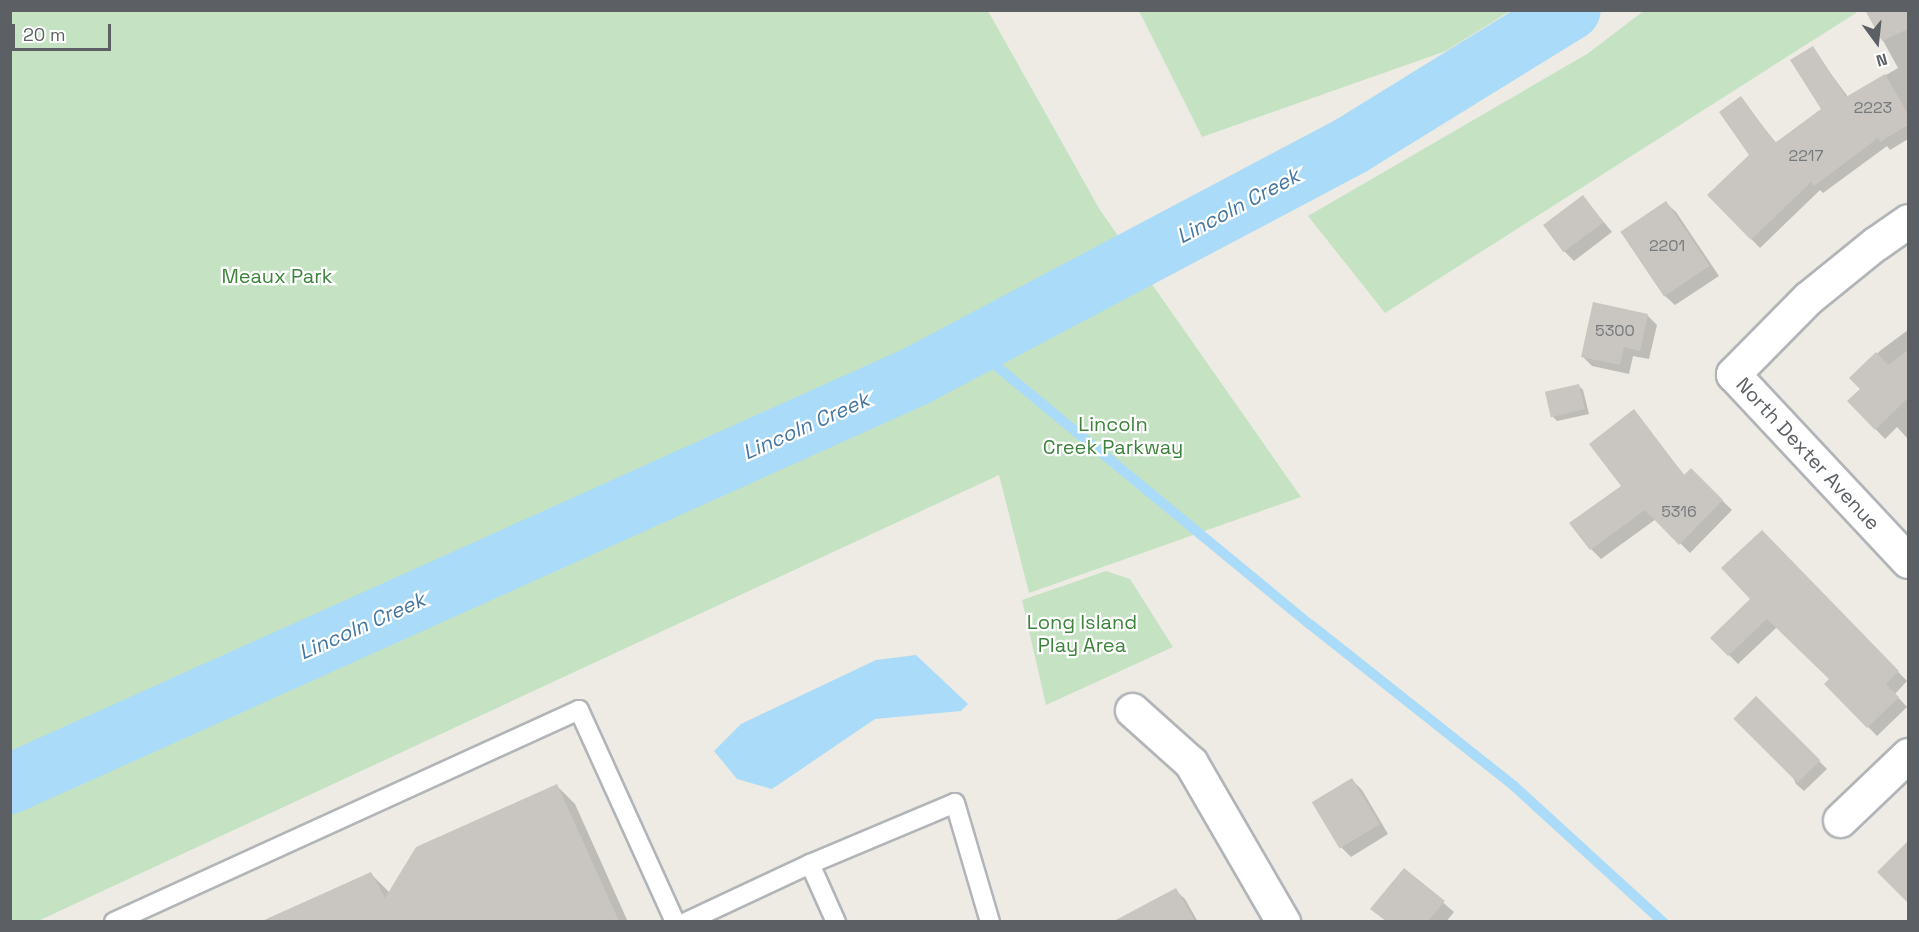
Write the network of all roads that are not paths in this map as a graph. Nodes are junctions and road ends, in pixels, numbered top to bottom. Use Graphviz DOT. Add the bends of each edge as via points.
graph roads {
  1 [pos="1908,221"];
  2 [pos="1908,561"];
  3 [pos="1132,710"];
  4 [pos="1908,754"];
  5 [pos="1840,819"];
  6 [pos="810,864"];
  7 [pos="114,921"];
  8 [pos="675,921"];
  9 [pos="686,921"];
  10 [pos="836,921"];
  11 [pos="990,921"];
  12 [pos="1283,921"];
  1 -- 2 [label="street, North Dexter Avenue" via="1808,298 1732,374"];
  3 -- 12 [label="street" via="1191,764"];
  4 -- 5 [label="street"];
  6 -- 9 [label="lane"];
  6 -- 10 [label="lane"];
  6 -- 11 [label="lane" via="955,803"];
  7 -- 8 [label="lane" via="579,710"];
}
